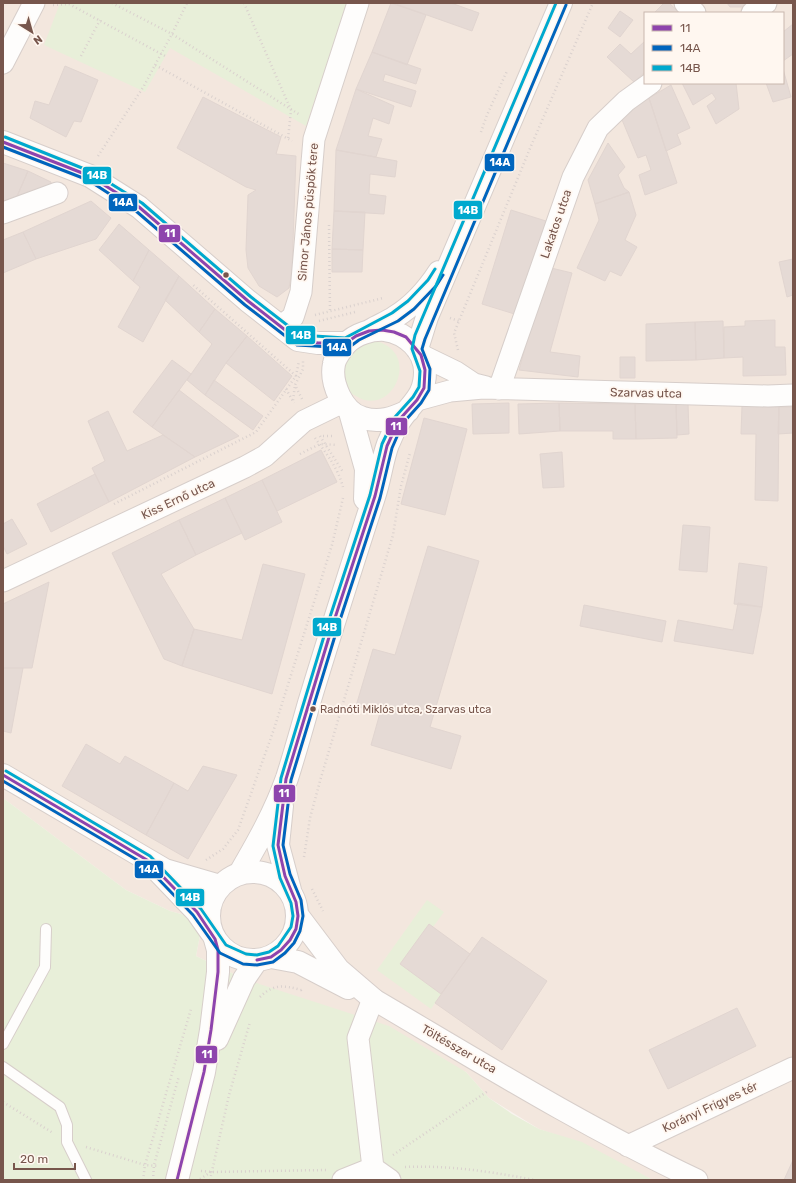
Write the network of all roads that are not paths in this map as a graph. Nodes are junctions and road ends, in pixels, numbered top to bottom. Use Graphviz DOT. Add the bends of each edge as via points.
graph roads {
  1 [pos="358,3"];
  2 [pos="561,3"];
  3 [pos="685,3"];
  4 [pos="766,3"];
  5 [pos="41,7"];
  6 [pos="693,12"];
  7 [pos="753,12"];
  8 [pos="3,63"];
  9 [pos="650,84"];
  10 [pos="3,142"];
  11 [pos="57,193"];
  12 [pos="3,213"];
  13 [pos="469,221"];
  14 [pos="281,326"];
  15 [pos="369,332"];
  16 [pos="346,344"];
  17 [pos="419,352"];
  18 [pos="499,389"];
  19 [pos="793,395"];
  20 [pos="413,405"];
  21 [pos="347,407"];
  22 [pos="362,530"];
  23 [pos="3,581"];
  24 [pos="3,775"];
  25 [pos="286,779"];
  26 [pos="147,860"];
  27 [pos="240,873"];
  28 [pos="220,886"];
  29 [pos="298,888"];
  30 [pos="298,916"];
  31 [pos="46,929"];
  32 [pos="213,935"];
  33 [pos="264,958"];
  34 [pos="373,999"];
  35 [pos="3,1044"];
  36 [pos="3,1067"];
  37 [pos="793,1068"];
  38 [pos="204,1072"];
  39 [pos="628,1146"];
  40 [pos="373,1168"];
  41 [pos="185,1173"];
  42 [pos="86,1180"];
  43 [pos="343,1180"];
  44 [pos="390,1180"];
  45 [pos="697,1180"];
  1 -- 14 [label="street, Simor János püspök tere" via="314,139 301,292 293,317"];
  2 -- 13 [label="street"];
  3 -- 6 [label="street"];
  4 -- 7 [label="street"];
  5 -- 8 [label="street"];
  9 -- 18 [label="street, Lakatos utca" via="626,101 598,128 573,177"];
  10 -- 14 [label="street" via="90,176 139,207 248,301"];
  11 -- 12 [label="street"];
  13 -- 15 [label="street" via="432,283 411,305"];
  13 -- 17 [label="street" via="428,317"];
  14 -- 16 [label="street" via="303,342"];
  15 -- 16 [label="street" via="356,336"];
  15 -- 17 [label="street" via="394,332 406,337"];
  16 -- 21 [label="street" via="334,362 336,389"];
  17 -- 18 [label="street, Szarvas utca" via="474,384"];
  17 -- 20 [label="street" via="425,370 424,388"];
  18 -- 19 [label="street, Szarvas utca"];
  18 -- 20 [label="street, Szarvas utca" via="450,391"];
  20 -- 21 [label="street" via="389,420 362,418"];
  20 -- 22 [label="street" via="399,420 387,446 375,496"];
  21 -- 22 [label="street" via="366,469"];
  21 -- 23 [label="street, Kiss Ernő utca" via="304,421 265,456 245,467"];
  22 -- 25 [label="street"];
  24 -- 26 [label="street"];
  25 -- 27 [label="street" via="260,839"];
  25 -- 29 [label="street" via="278,845"];
  26 -- 28 [label="street" via="164,870"];
  26 -- 32 [label="street" via="197,912"];
  27 -- 28 [label="street"];
  27 -- 29 [label="street" via="268,873"];
  28 -- 32 [label="street" via="209,908 208,920"];
  29 -- 30 [label="street"];
  30 -- 33 [label="street" via="296,929 282,950"];
  30 -- 34 [label="street" via="338,969"];
  31 -- 35 [label="lane" via="45,967"];
  32 -- 33 [label="street" via="223,949 233,955 245,959"];
  32 -- 38 [label="street" via="218,959 217,992"];
  33 -- 34 [label="street" via="298,962"];
  33 -- 38 [label="street" via="244,980"];
  34 -- 39 [label="street, Töltésszer utca"];
  34 -- 40 [label="street" via="358,1038"];
  36 -- 42 [label="lane" via="60,1107 67,1125 67,1142"];
  37 -- 39 [label="street, Korányi Frigyes tér"];
  38 -- 41 [label="street"];
  39 -- 45 [label="street, Töltésszer utca"];
  40 -- 43 [label="street"];
  40 -- 44 [label="street"];
}
